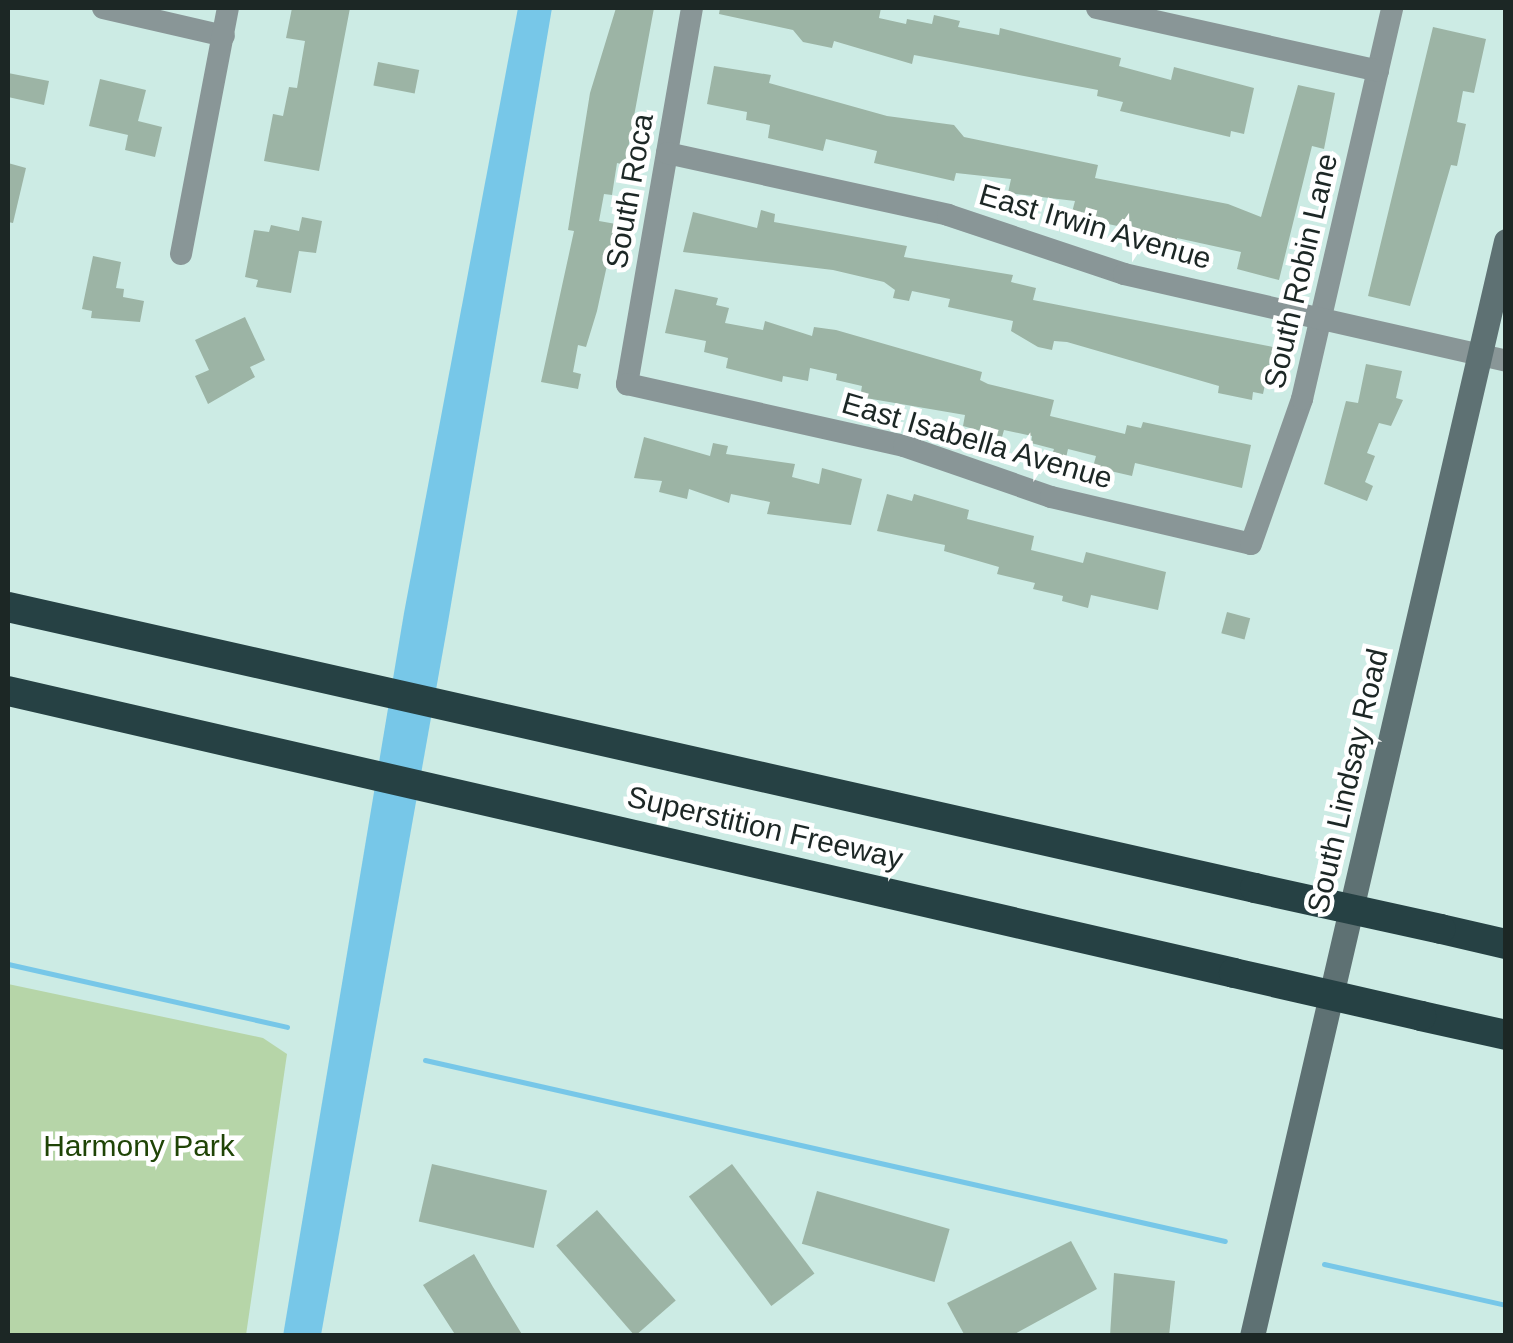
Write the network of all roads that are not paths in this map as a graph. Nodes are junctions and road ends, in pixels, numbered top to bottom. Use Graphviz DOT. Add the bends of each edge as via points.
graph roads {
  1 [pos="103,8"];
  2 [pos="228,8"];
  3 [pos="692,8"];
  4 [pos="1097,8"];
  5 [pos="1392,8"];
  6 [pos="224,36"];
  7 [pos="1378,71"];
  8 [pos="668,153"];
  9 [pos="1506,241"];
  10 [pos="180,254"];
  11 [pos="1322,318"];
  12 [pos="1479,353"];
  13 [pos="1506,361"];
  14 [pos="627,384"];
  15 [pos="1251,544"];
  16 [pos="8,607"];
  17 [pos="8,691"];
  18 [pos="1506,944"];
  19 [pos="1506,1035"];
  20 [pos="1252,1336"];
  1 -- 6 [label="street"];
  2 -- 6 [label="street"];
  3 -- 8 [label="street, South Roca"];
  4 -- 7 [label="street"];
  5 -- 7 [label="street, South Robin Lane"];
  6 -- 10 [label="street"];
  7 -- 11 [label="street, South Robin Lane"];
  8 -- 11 [label="street, East Irwin Avenue" via="948,214 1124,274"];
  8 -- 14 [label="street, South Roca"];
  9 -- 12 [label="main road, South Lindsay Road"];
  11 -- 12 [label="street, East Irwin Avenue"];
  11 -- 15 [label="street, South Robin Lane" via="1302,399"];
  12 -- 13 [label="street, East Irwin Avenue"];
  12 -- 20 [label="main road, South Lindsay Road"];
  14 -- 15 [label="street, East Isabella Avenue" via="904,446 1052,497"];
  16 -- 18 [label="highway, Superstition Freeway, bridge"];
  17 -- 19 [label="highway, Superstition Freeway, bridge"];
}
